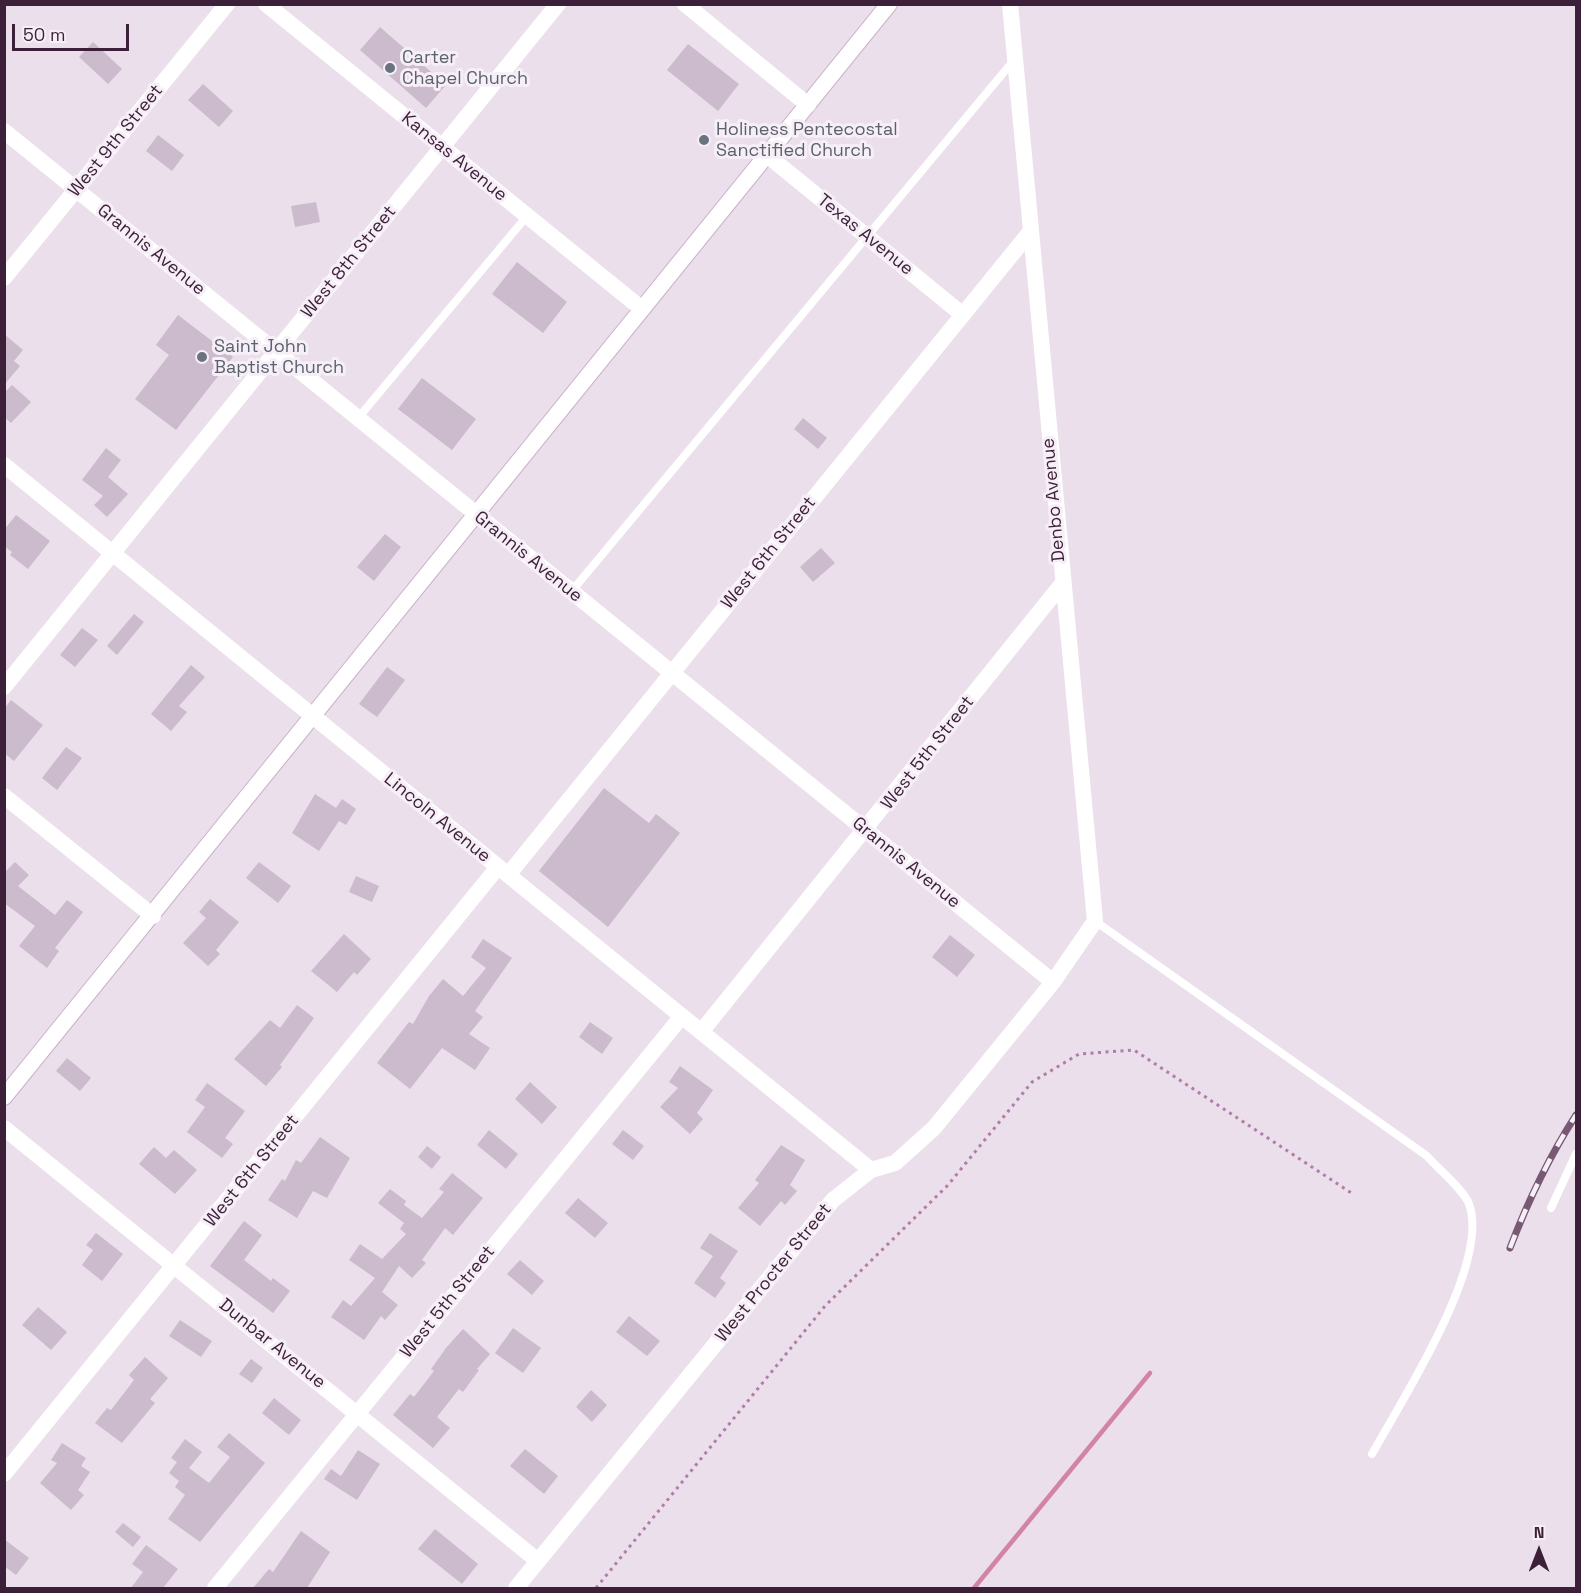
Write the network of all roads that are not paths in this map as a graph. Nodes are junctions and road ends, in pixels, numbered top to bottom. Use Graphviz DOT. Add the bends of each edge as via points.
graph roads {
  1 [pos="227,4"];
  2 [pos="266,4"];
  3 [pos="558,4"];
  4 [pos="685,4"];
  5 [pos="889,4"];
  6 [pos="1010,4"];
  7 [pos="1015,59"];
  8 [pos="808,105"];
  9 [pos="4,131"];
  10 [pos="442,147"];
  11 [pos="767,155"];
  12 [pos="77,189"];
  13 [pos="527,216"];
  14 [pos="1030,232"];
  15 [pos="867,236"];
  16 [pos="4,278"];
  17 [pos="642,309"];
  18 [pos="963,315"];
  19 [pos="276,351"];
  20 [pos="358,418"];
  21 [pos="4,465"];
  22 [pos="474,514"];
  23 [pos="112,553"];
  24 [pos="1062,584"];
  25 [pos="571,592"];
  26 [pos="672,673"];
  27 [pos="4,687"];
  28 [pos="314,717"];
  29 [pos="4,796"];
  30 [pos="866,830"];
  31 [pos="503,871"];
  32 [pos="153,916"];
  33 [pos="1095,921"];
  34 [pos="1053,982"];
  35 [pos="682,1017"];
  36 [pos="701,1032"];
  37 [pos="4,1097"];
  38 [pos="4,1128"];
  39 [pos="1576,1154"];
  40 [pos="871,1170"];
  41 [pos="1551,1208"];
  42 [pos="174,1266"];
  43 [pos="357,1414"];
  44 [pos="1372,1454"];
  45 [pos="4,1474"];
  46 [pos="538,1561"];
  47 [pos="215,1588"];
  48 [pos="516,1588"];
  1 -- 12 [label="street, West 9th Street"];
  2 -- 10 [label="street, Kansas Avenue"];
  3 -- 10 [label="street, West 8th Street"];
  4 -- 8 [label="street"];
  5 -- 8 [label="street"];
  6 -- 7 [label="street, Denbo Avenue"];
  7 -- 14 [label="street, Denbo Avenue"];
  7 -- 15 [label="lane"];
  8 -- 11 [label="street"];
  9 -- 12 [label="street, Grannis Avenue"];
  10 -- 13 [label="street, Kansas Avenue"];
  10 -- 19 [label="street, West 8th Street"];
  11 -- 15 [label="street, Texas Avenue"];
  11 -- 17 [label="street"];
  12 -- 16 [label="street, West 9th Street"];
  12 -- 19 [label="street, Grannis Avenue"];
  13 -- 17 [label="street, Kansas Avenue"];
  13 -- 20 [label="lane"];
  14 -- 18 [label="street, West 6th Street"];
  14 -- 24 [label="street, Denbo Avenue"];
  15 -- 18 [label="street, Texas Avenue"];
  15 -- 25 [label="lane"];
  17 -- 22 [label="street"];
  18 -- 26 [label="street, West 6th Street"];
  19 -- 20 [label="street, Grannis Avenue"];
  19 -- 23 [label="street, West 8th Street"];
  20 -- 22 [label="street, Grannis Avenue"];
  21 -- 23 [label="street, Lincoln Avenue"];
  22 -- 25 [label="street, Grannis Avenue"];
  22 -- 28 [label="street"];
  23 -- 27 [label="street, West 8th Street"];
  23 -- 28 [label="street, Lincoln Avenue"];
  24 -- 30 [label="street, West 5th Street"];
  24 -- 33 [label="street, Denbo Avenue"];
  25 -- 26 [label="street, Grannis Avenue"];
  26 -- 30 [label="street, Grannis Avenue"];
  26 -- 31 [label="street, West 6th Street"];
  28 -- 31 [label="street, Lincoln Avenue"];
  28 -- 32 [label="street"];
  29 -- 32 [label="street"];
  30 -- 34 [label="street, Grannis Avenue"];
  30 -- 36 [label="street, West 5th Street"];
  31 -- 35 [label="street, Lincoln Avenue"];
  31 -- 42 [label="street, West 6th Street"];
  32 -- 37 [label="street"];
  33 -- 34 [label="street"];
  33 -- 44 [label="lane" via="1426,1156 1468,1201 1474,1224 1464,1270 1437,1338"];
  34 -- 40 [label="street, West Procter Street" via="934,1128 895,1163"];
  35 -- 36 [label="street, Lincoln Avenue"];
  35 -- 43 [label="street, West 5th Street"];
  36 -- 40 [label="street, Lincoln Avenue"];
  38 -- 42 [label="street, Dunbar Avenue"];
  39 -- 41 [label="lane"];
  40 -- 46 [label="street, West Procter Street" via="833,1200"];
  42 -- 43 [label="street, Dunbar Avenue"];
  42 -- 45 [label="street, West 6th Street"];
  43 -- 46 [label="street, Dunbar Avenue"];
  43 -- 47 [label="street, West 5th Street"];
  46 -- 48 [label="street, West Procter Street"];
}
